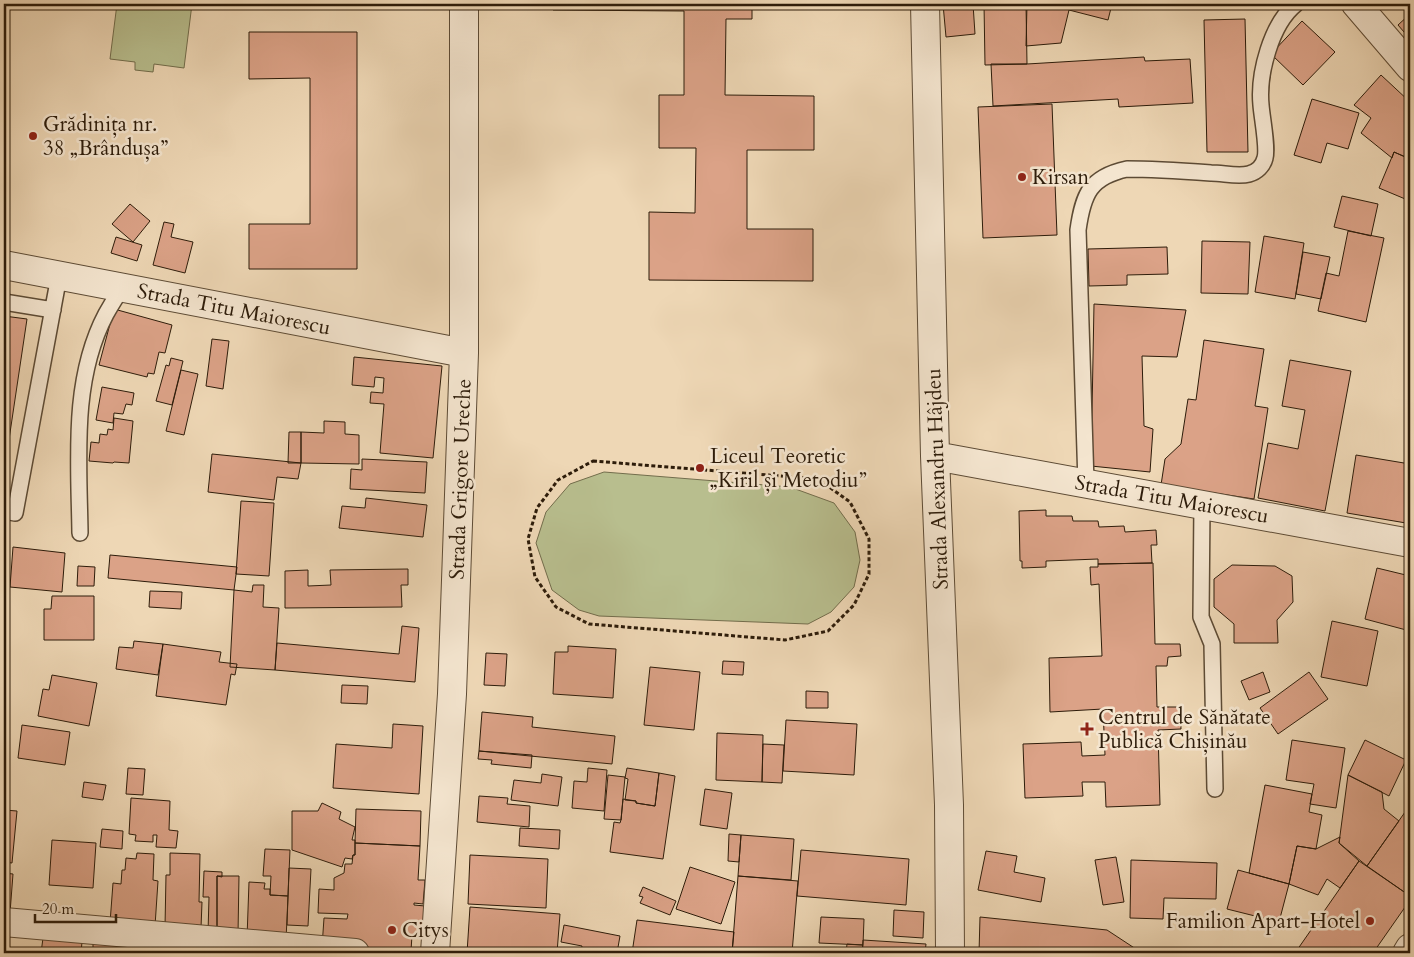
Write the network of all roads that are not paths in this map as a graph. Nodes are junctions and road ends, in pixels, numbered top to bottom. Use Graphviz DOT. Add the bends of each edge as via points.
graph roads {
  1 [pos="464,4"];
  2 [pos="925,4"];
  3 [pos="1296,4"];
  4 [pos="1356,4"];
  5 [pos="1410,68"];
  6 [pos="4,265"];
  7 [pos="59,276"];
  8 [pos="122,288"];
  9 [pos="4,302"];
  10 [pos="53,310"];
  11 [pos="464,353"];
  12 [pos="934,456"];
  13 [pos="1086,483"];
  14 [pos="1202,504"];
  15 [pos="4,512"];
  16 [pos="80,533"];
  17 [pos="1410,543"];
  18 [pos="1215,789"];
  19 [pos="4,922"];
  20 [pos="1410,948"];
  21 [pos="355,953"];
  22 [pos="435,953"];
  23 [pos="950,953"];
  24 [pos="1407,953"];
  1 -- 11 [label="street, Strada Grigore Ureche"];
  2 -- 12 [label="street, Strada Alexandru Hâjdeu"];
  3 -- 13 [label="lane" via="1270,43 1263,71 1260,102 1266,156 1257,170 1249,174 1229,174 1127,169 1102,177 1083,201 1078,230"];
  4 -- 5 [label="street"];
  6 -- 7 [label="street, Strada Titu Maiorescu"];
  7 -- 8 [label="street, Strada Titu Maiorescu"];
  7 -- 10 [label="lane"];
  8 -- 11 [label="street, Strada Titu Maiorescu"];
  8 -- 16 [label="lane" via="105,315 91,351 82,396"];
  9 -- 10 [label="lane"];
  10 -- 15 [label="lane" via="15,513"];
  11 -- 22 [label="street, Strada Grigore Ureche" via="452,694"];
  12 -- 13 [label="street, Strada Titu Maiorescu"];
  12 -- 23 [label="street, Strada Alexandru Hâjdeu" via="950,804"];
  13 -- 14 [label="street, Strada Titu Maiorescu"];
  14 -- 17 [label="street, Strada Titu Maiorescu"];
  14 -- 18 [label="lane" via="1201,617 1212,644"];
  19 -- 21 [label="street"];
  20 -- 24 [label="street"];
}
